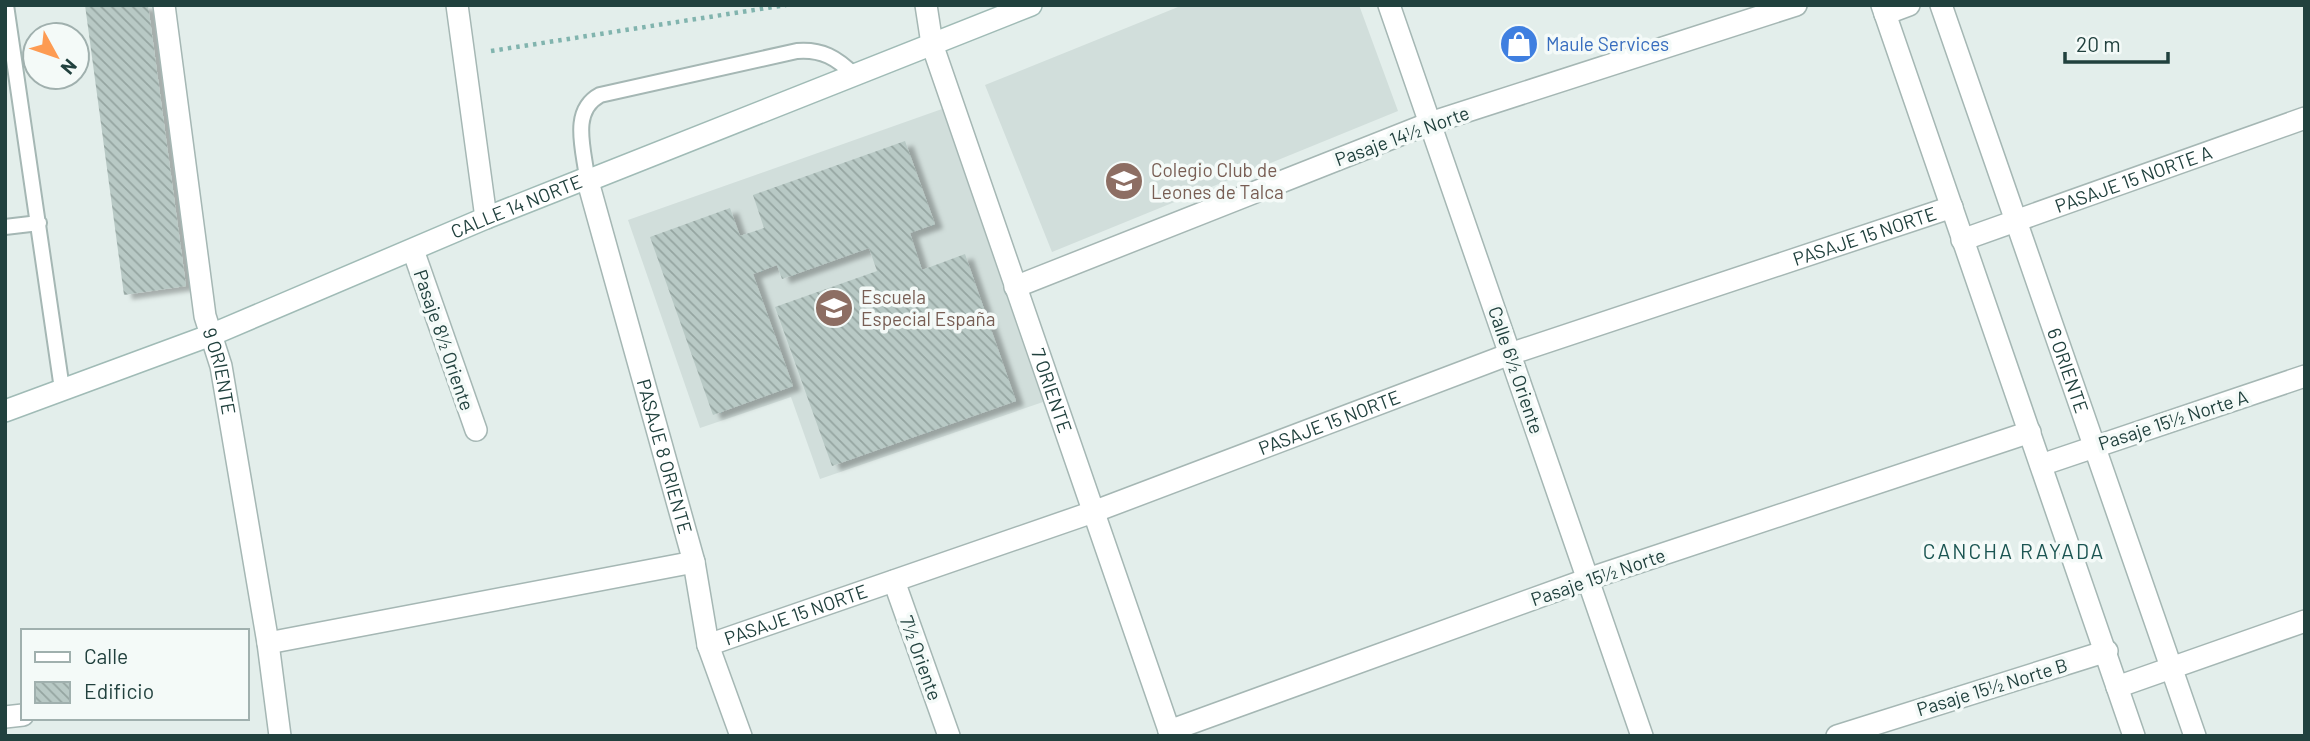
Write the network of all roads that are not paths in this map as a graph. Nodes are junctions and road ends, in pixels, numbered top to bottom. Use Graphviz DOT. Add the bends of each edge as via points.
graph roads {
  1 [pos="6,5"];
  2 [pos="163,5"];
  3 [pos="457,5"];
  4 [pos="926,5"];
  5 [pos="1031,5"];
  6 [pos="1389,5"];
  7 [pos="1796,5"];
  8 [pos="1909,5"];
  9 [pos="1941,5"];
  10 [pos="1883,10"];
  11 [pos="932,44"];
  12 [pos="854,75"];
  13 [pos="2305,118"];
  14 [pos="1430,123"];
  15 [pos="587,178"];
  16 [pos="1951,207"];
  17 [pos="486,218"];
  18 [pos="2016,220"];
  19 [pos="39,223"];
  20 [pos="5,227"];
  21 [pos="1962,240"];
  22 [pos="413,250"];
  23 [pos="1015,287"];
  24 [pos="211,335"];
  25 [pos="1510,354"];
  26 [pos="2305,376"];
  27 [pos="62,389"];
  28 [pos="5,411"];
  29 [pos="475,430"];
  30 [pos="2030,432"];
  31 [pos="2095,446"];
  32 [pos="2041,465"];
  33 [pos="1093,512"];
  34 [pos="694,562"];
  35 [pos="1588,579"];
  36 [pos="894,581"];
  37 [pos="2305,621"];
  38 [pos="268,643"];
  39 [pos="708,645"];
  40 [pos="2107,651"];
  41 [pos="2171,668"];
  42 [pos="2117,687"];
  43 [pos="1170,733"];
  44 [pos="280,736"];
  45 [pos="741,736"];
  46 [pos="949,736"];
  47 [pos="1643,736"];
  48 [pos="1837,736"];
  49 [pos="2134,736"];
  50 [pos="2195,736"];
  1 -- 19 [label="lane"];
  2 -- 24 [label="street, 9 ORIENTE"];
  3 -- 17 [label="street"];
  4 -- 11 [label="street, 7 ORIENTE"];
  5 -- 11 [label="street, CALLE 14 NORTE"];
  6 -- 14 [label="street, Calle 6½ Oriente"];
  7 -- 14 [label="street, Pasaje 14½ Norte"];
  8 -- 10 [label="street"];
  9 -- 18 [label="street, 6 ORIENTE"];
  10 -- 16 [label="street"];
  11 -- 12 [label="street, CALLE 14 NORTE"];
  11 -- 23 [label="street, 7 ORIENTE"];
  12 -- 15 [label="street, CALLE 14 NORTE"];
  12 -- 15 [label="lane" via="835,57 797,51 600,95 586,106 582,117"];
  13 -- 18 [label="street, PASAJE 15 NORTE A"];
  14 -- 23 [label="street, Pasaje 14½ Norte"];
  14 -- 25 [label="street, Calle 6½ Oriente"];
  15 -- 17 [label="street, CALLE 14 NORTE"];
  15 -- 34 [label="street, PASAJE 8 ORIENTE"];
  16 -- 21 [label="street"];
  16 -- 25 [label="street, PASAJE 15 NORTE"];
  17 -- 22 [label="street, CALLE 14 NORTE"];
  18 -- 21 [label="street, PASAJE 15 NORTE A"];
  18 -- 31 [label="street, 6 ORIENTE"];
  19 -- 20 [label="lane"];
  19 -- 27 [label="lane"];
  21 -- 30 [label="street"];
  22 -- 24 [label="street, CALLE 14 NORTE"];
  22 -- 29 [label="street, Pasaje 8½ Oriente"];
  23 -- 33 [label="street, 7 ORIENTE"];
  24 -- 27 [label="street, CALLE 14 NORTE"];
  24 -- 38 [label="street, 9 ORIENTE" via="221,366"];
  25 -- 33 [label="street, PASAJE 15 NORTE"];
  25 -- 35 [label="street, Calle 6½ Oriente"];
  26 -- 31 [label="street, Pasaje 15½ Norte A"];
  27 -- 28 [label="street, CALLE 14 NORTE"];
  30 -- 32 [label="street"];
  30 -- 35 [label="street, Pasaje 15½ Norte"];
  31 -- 32 [label="street, Pasaje 15½ Norte A"];
  31 -- 41 [label="street, 6 ORIENTE"];
  32 -- 40 [label="street"];
  33 -- 36 [label="street, PASAJE 15 NORTE"];
  33 -- 43 [label="street, 7 ORIENTE"];
  34 -- 38 [label="street"];
  34 -- 39 [label="street, PASAJE 8 ORIENTE"];
  35 -- 43 [label="street, Pasaje 15½ Norte"];
  35 -- 47 [label="street, Calle 6½ Oriente"];
  36 -- 39 [label="street, PASAJE 15 NORTE"];
  36 -- 46 [label="street, 7½ Oriente"];
  37 -- 41 [label="street"];
  38 -- 44 [label="street, 9 ORIENTE"];
  39 -- 45 [label="street, PASAJE 8 ORIENTE"];
  40 -- 42 [label="street"];
  40 -- 48 [label="street, Pasaje 15½ Norte B"];
  41 -- 42 [label="street"];
  41 -- 50 [label="street, 6 ORIENTE"];
  42 -- 49 [label="street"];
}
